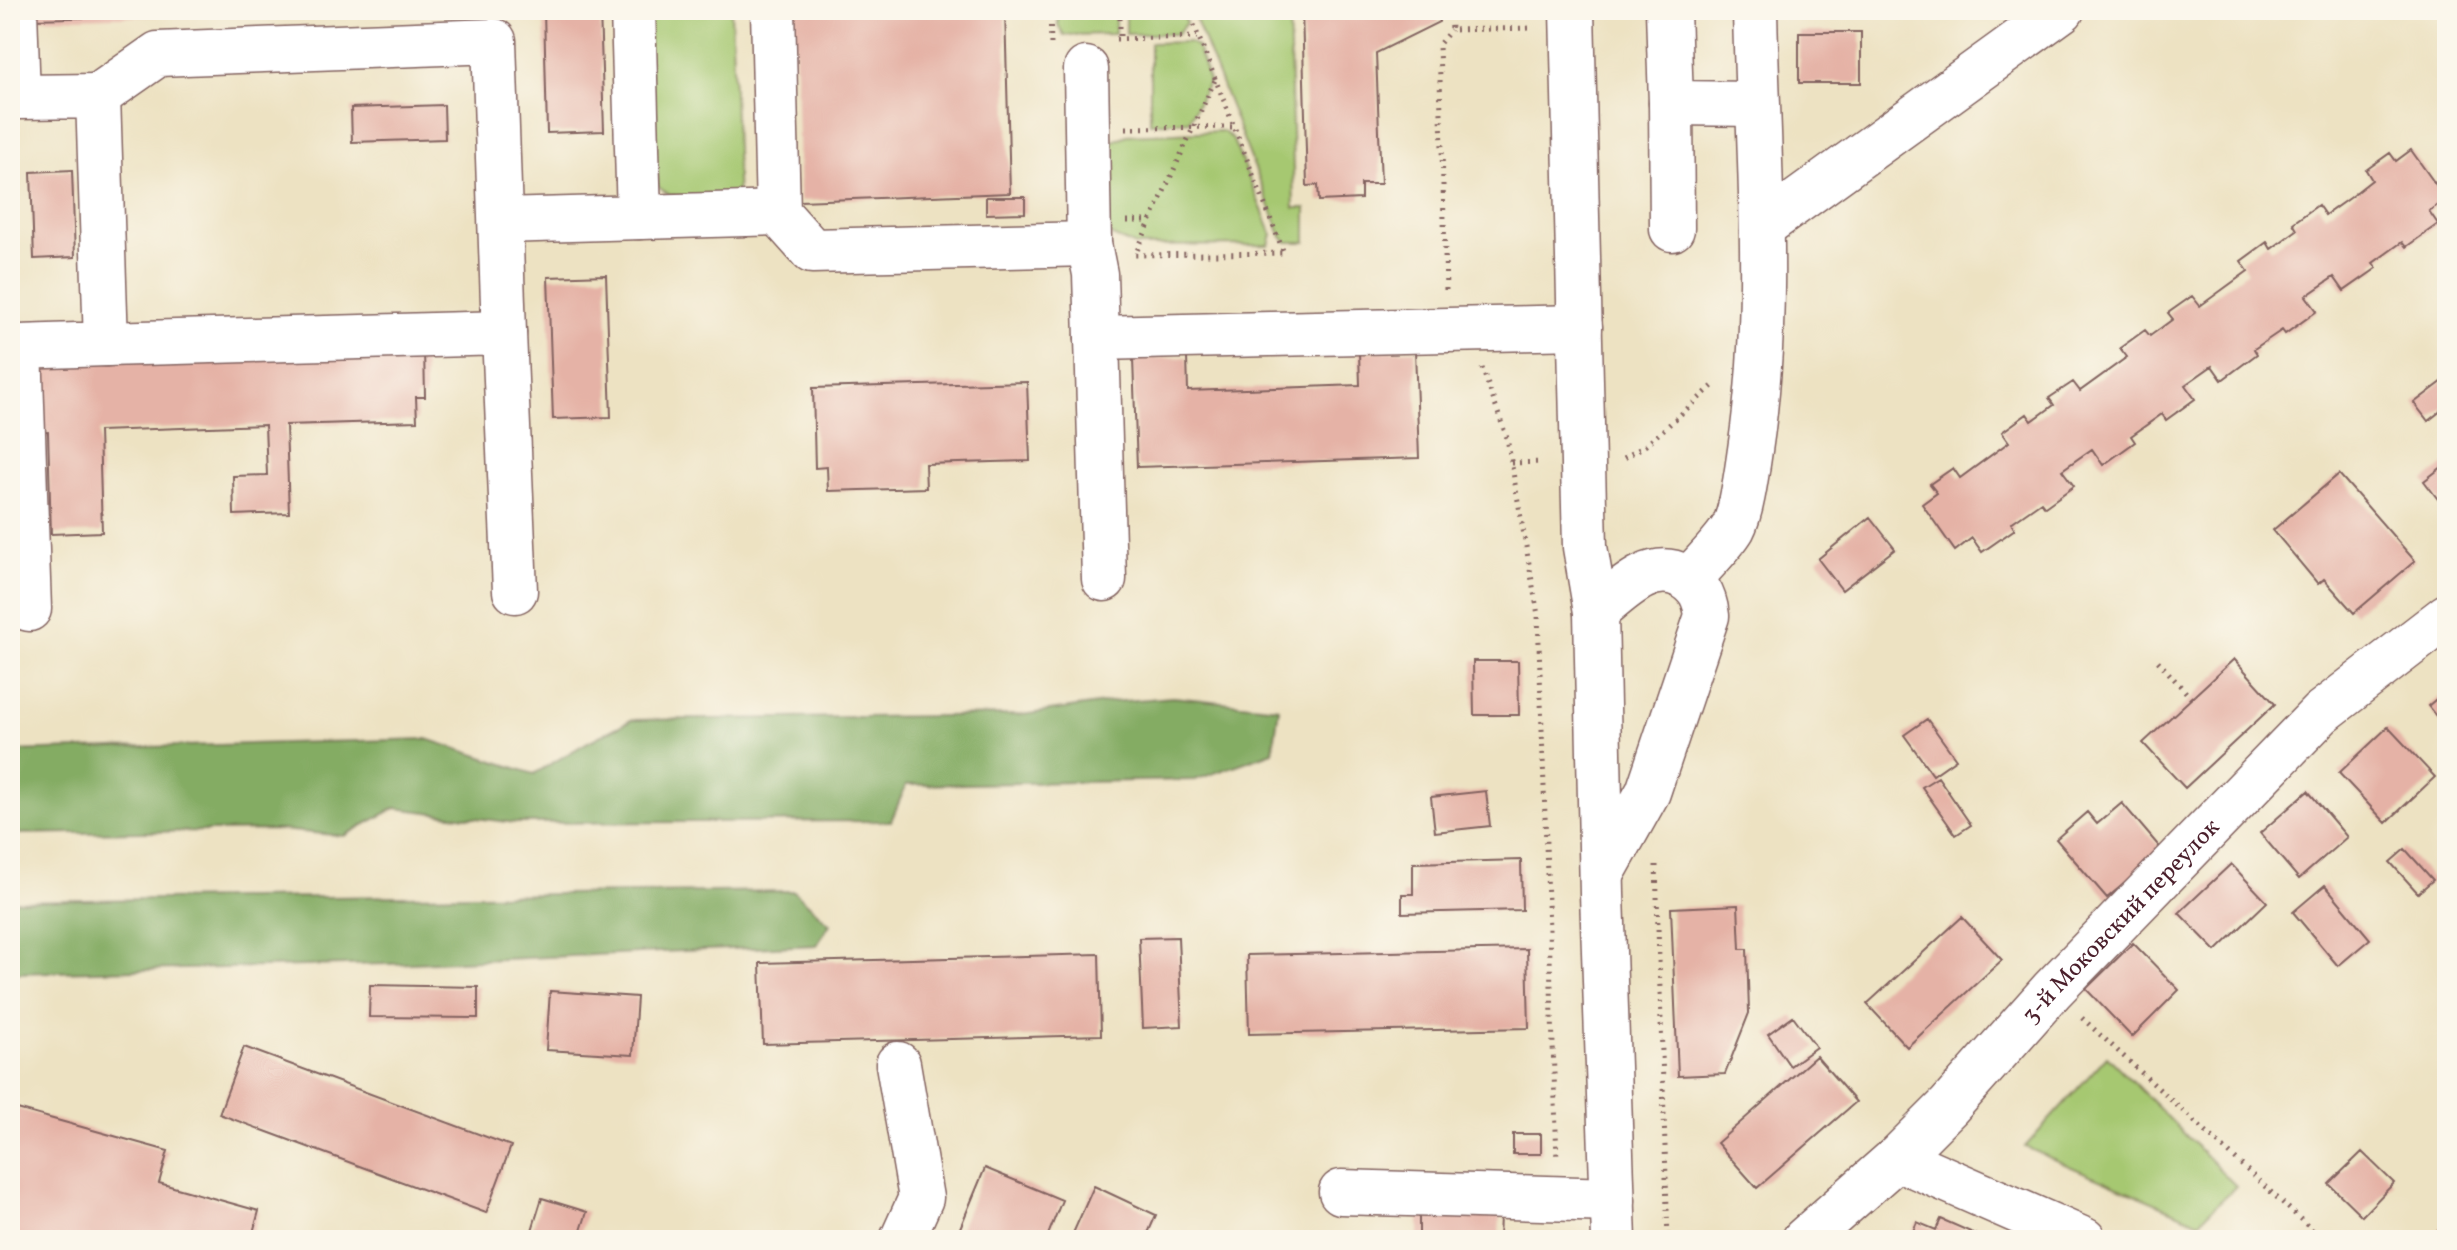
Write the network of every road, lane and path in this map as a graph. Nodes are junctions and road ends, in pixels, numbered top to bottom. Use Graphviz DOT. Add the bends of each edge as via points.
graph roads {
  1 [pos="15,10"];
  2 [pos="633,10"];
  3 [pos="773,10"];
  4 [pos="1120,10"];
  5 [pos="1188,10"];
  6 [pos="1450,10"];
  7 [pos="1668,10"];
  8 [pos="1755,10"];
  9 [pos="2062,10"];
  10 [pos="1573,18"];
  11 [pos="1451,30"];
  12 [pos="1197,37"];
  13 [pos="1120,38"];
  14 [pos="1051,40"];
  15 [pos="1086,49"];
  16 [pos="1215,80"];
  17 [pos="98,96"];
  18 [pos="1671,103"];
  19 [pos="1757,104"];
  20 [pos="1193,127"];
  21 [pos="1233,127"];
  22 [pos="1087,128"];
  23 [pos="778,213"];
  24 [pos="639,217"];
  25 [pos="501,221"];
  26 [pos="1762,227"];
  27 [pos="1672,229"];
  28 [pos="1089,244"];
  29 [pos="1580,327"];
  30 [pos="1458,330"];
  31 [pos="504,333"];
  32 [pos="1097,338"];
  33 [pos="106,344"];
  34 [pos="1104,579"];
  35 [pos="1690,579"];
  36 [pos="515,591"];
  37 [pos="29,609"];
  38 [pos="1596,612"];
  39 [pos="2447,616"];
  40 [pos="2158,661"];
  41 [pos="2191,698"];
  42 [pos="1655,855"];
  43 [pos="1601,876"];
  44 [pos="2052,990"];
  45 [pos="898,1064"];
  46 [pos="1897,1158"];
  47 [pos="1341,1192"];
  48 [pos="1558,1199"];
  49 [pos="1614,1220"];
  50 [pos="902,1240"];
  51 [pos="1668,1240"];
  52 [pos="1804,1240"];
  53 [pos="2084,1240"];
  54 [pos="2323,1240"];
  1 -- 17 [label="street" via="18,97"];
  2 -- 24 [label="street"];
  3 -- 23 [label="street"];
  4 -- 13 [label="path"];
  5 -- 12 [label="path"];
  6 -- 11 [label="path"];
  7 -- 18 [label="street"];
  8 -- 19 [label="street"];
  9 -- 26 [label="street"];
  10 -- 11 [label="path"];
  10 -- 29 [label="street"];
  11 -- 30 [label="path" via="1439,44"];
  12 -- 13 [label="path"];
  12 -- 16 [label="path"];
  13 -- 15 [label="path"];
  14 -- 15 [label="path"];
  15 -- 22 [label="street"];
  16 -- 20 [label="path"];
  16 -- 21 [label="path"];
  17 -- 25 [label="street" via="158,54 494,41"];
  17 -- 33 [label="street"];
  18 -- 19 [label="street"];
  18 -- 27 [label="street"];
  19 -- 26 [label="street"];
  20 -- 21 [label="path"];
  20 -- 21 [label="path" via="1135,255 1284,253"];
  20 -- 22 [label="path"];
  22 -- 28 [label="street"];
  23 -- 24 [label="street"];
  23 -- 28 [label="street" via="812,251"];
  24 -- 25 [label="street"];
  25 -- 31 [label="street"];
  26 -- 35 [label="street" via="1760,344 1746,477 1734,527"];
  28 -- 32 [label="street"];
  29 -- 30 [label="street"];
  29 -- 38 [label="street" via="1585,547"];
  30 -- 32 [label="street"];
  30 -- 48 [label="path" via="1507,438 1538,615"];
  31 -- 33 [label="street"];
  31 -- 36 [label="street"];
  32 -- 34 [label="street"];
  33 -- 37 [label="street" via="20,347"];
  35 -- 38 [label="street" via="1663,570 1649,573"];
  35 -- 43 [label="street" via="1706,602 1704,630 1648,792"];
  38 -- 43 [label="street"];
  39 -- 44 [label="street, 3-й Моковский переулок" via="2321,713"];
  40 -- 41 [label="path"];
  42 -- 51 [label="path"];
  43 -- 49 [label="street"];
  44 -- 46 [label="street, 3-й Моковский переулок"];
  44 -- 54 [label="path"];
  45 -- 50 [label="street" via="921,1198"];
  46 -- 52 [label="street, 3-й Моковский переулок"];
  46 -- 53 [label="street"];
  47 -- 48 [label="street"];
  48 -- 49 [label="street"];
}
